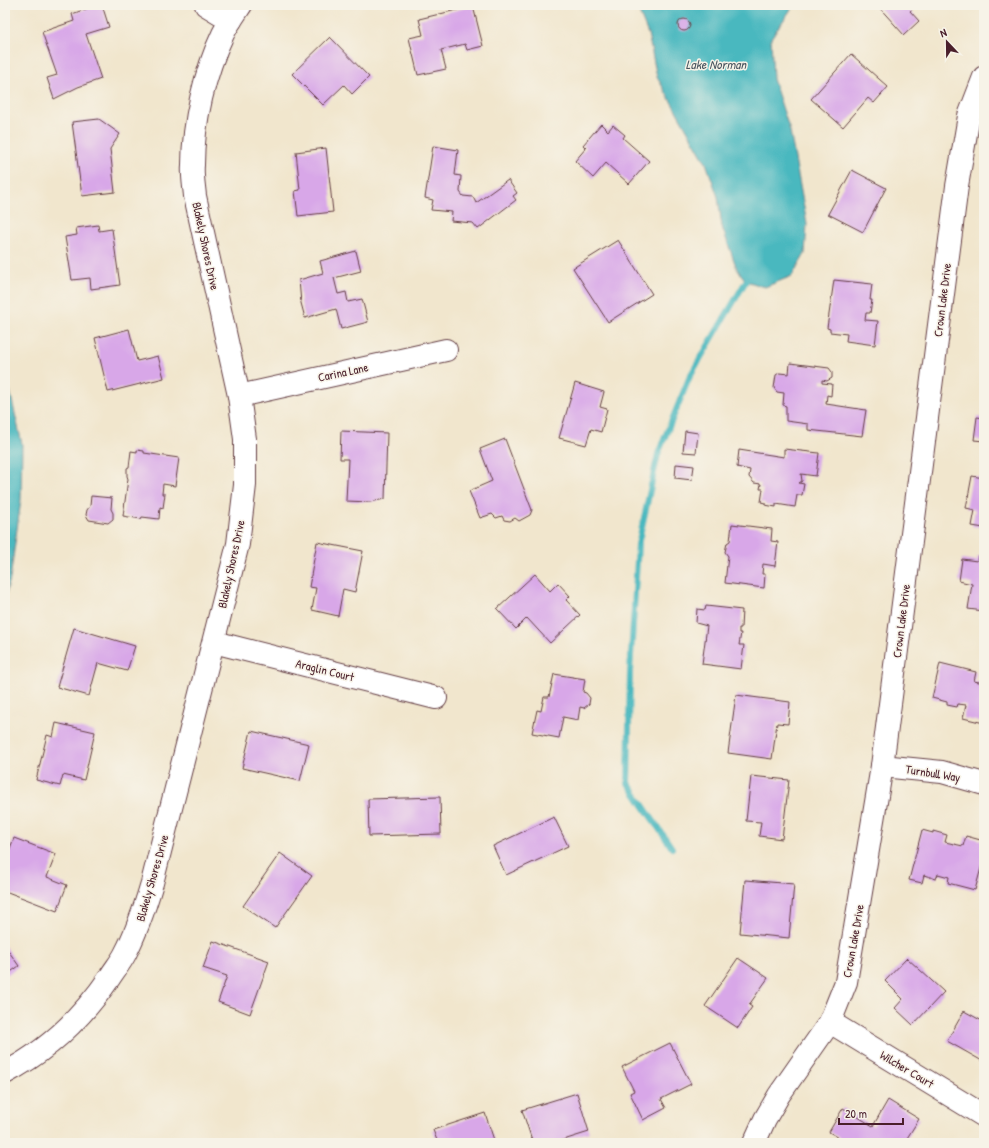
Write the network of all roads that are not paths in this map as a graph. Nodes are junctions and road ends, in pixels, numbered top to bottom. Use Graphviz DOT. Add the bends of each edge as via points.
graph roads {
  1 [pos="206,5"];
  2 [pos="236,12"];
  3 [pos="984,77"];
  4 [pos="446,350"];
  5 [pos="239,396"];
  6 [pos="214,642"];
  7 [pos="436,698"];
  8 [pos="882,766"];
  9 [pos="984,784"];
  10 [pos="830,1022"];
  11 [pos="5,1073"];
  12 [pos="984,1116"];
  13 [pos="754,1143"];
  1 -- 2 [label="street"];
  2 -- 5 [label="street, Blakely Shores Drive" via="223,34 205,82 193,145 192,166 195,196"];
  3 -- 8 [label="street, Crown Lake Drive" via="969,116 957,186"];
  4 -- 5 [label="street, Carina Lane"];
  5 -- 6 [label="street, Blakely Shores Drive" via="245,439 245,485 238,544"];
  6 -- 7 [label="street, Araglin Court"];
  6 -- 11 [label="street, Blakely Shores Drive" via="152,883 140,920 124,955 99,993 73,1024 37,1054"];
  8 -- 9 [label="street, Turnbull Way" via="942,772"];
  8 -- 10 [label="street, Crown Lake Drive" via="846,982"];
  10 -- 12 [label="street, Wilcher Court"];
  10 -- 13 [label="street, Crown Lake Drive" via="779,1095"];
}
